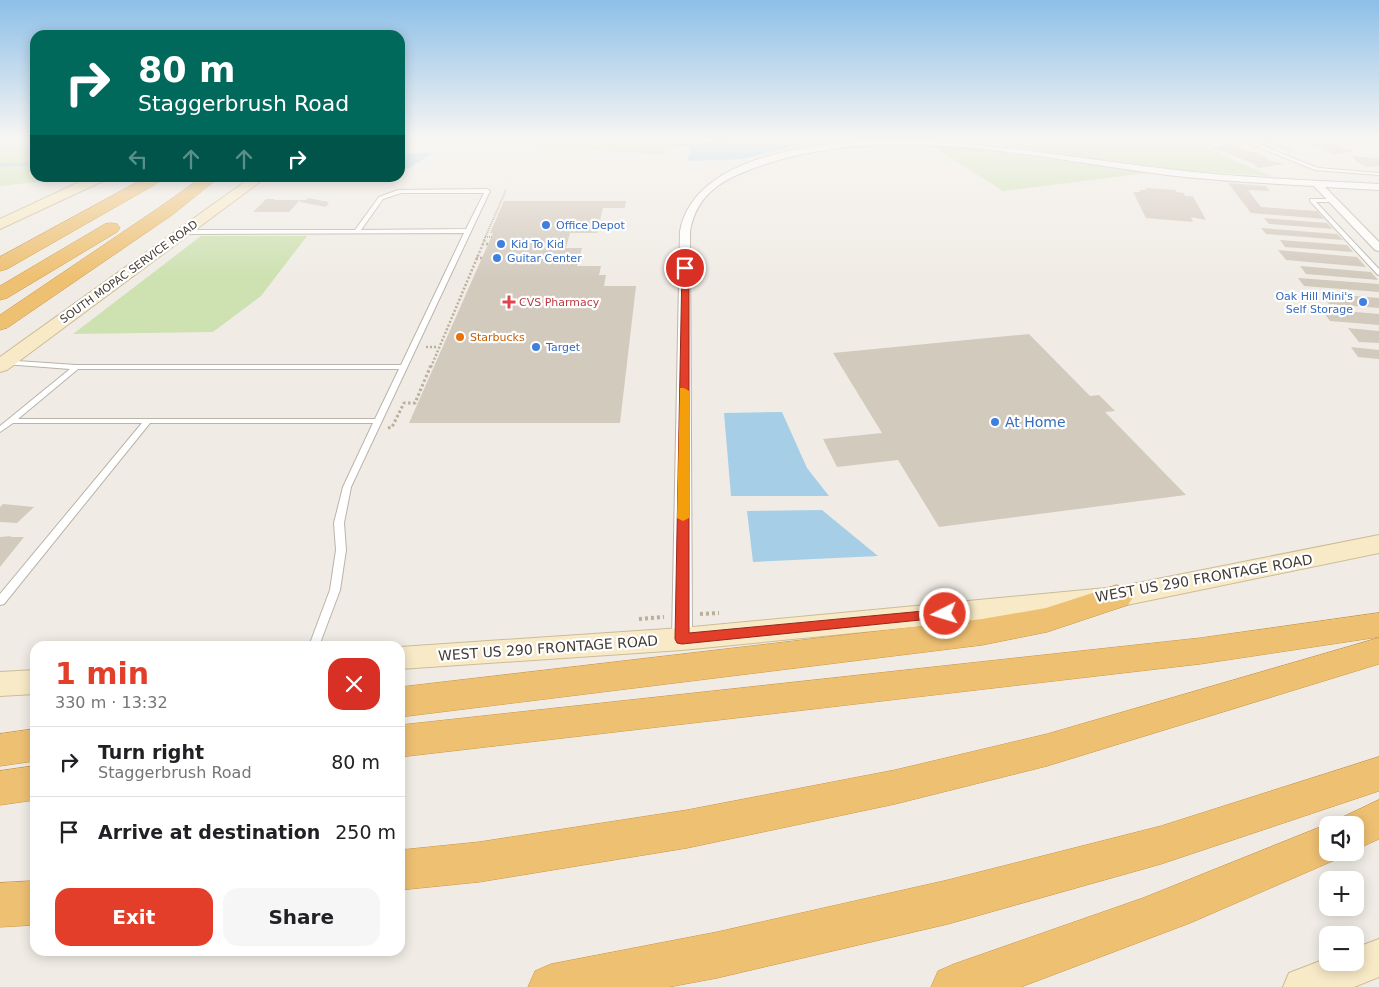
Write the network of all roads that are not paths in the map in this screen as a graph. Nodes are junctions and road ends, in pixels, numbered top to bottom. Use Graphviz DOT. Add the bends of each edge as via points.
graph roads {
  1 [pos="81,186"];
  2 [pos="129,186"];
  3 [pos="142,186"];
  4 [pos="182,186"];
  5 [pos="199,186"];
  6 [pos="247,186"];
  7 [pos="712,186"];
  8 [pos="1319,186"];
  9 [pos="1364,186"];
  10 [pos="1379,187"];
  11 [pos="1333,200"];
  12 [pos="0,225"];
  13 [pos="185,232"];
  14 [pos="356,232"];
  15 [pos="467,232"];
  16 [pos="0,248"];
  17 [pos="1379,248"];
  18 [pos="0,265"];
  19 [pos="1379,273"];
  20 [pos="0,294"];
  21 [pos="0,324"];
  22 [pos="2,364"];
  23 [pos="76,367"];
  24 [pos="403,367"];
  25 [pos="12,420"];
  26 [pos="147,422"];
  27 [pos="376,424"];
  28 [pos="0,430"];
  29 [pos="1379,544"];
  30 [pos="1117,597"];
  31 [pos="0,600"];
  32 [pos="1378,632"];
  33 [pos="682,639"];
  34 [pos="316,641"];
  35 [pos="405,658"];
  36 [pos="30,682"];
  37 [pos="0,684"];
  38 [pos="405,701"];
  39 [pos="405,741"];
  40 [pos="30,747"];
  41 [pos="0,750"];
  42 [pos="1379,774"];
  43 [pos="30,784"];
  44 [pos="0,788"];
  45 [pos="1319,848"];
  46 [pos="405,869"];
  47 [pos="30,903"];
  48 [pos="0,906"];
  49 [pos="1379,958"];
  50 [pos="551,987"];
  51 [pos="954,987"];
  52 [pos="1303,987"];
  1 -- 12 [label="main road"];
  2 -- 16 [label="highway"];
  3 -- 18 [label="highway"];
  4 -- 20 [label="highway"];
  5 -- 21 [label="highway"];
  6 -- 13 [label="main road, SOUTH MOPAC SERVICE ROAD"];
  7 -- 33 [label="street" via="690,209 684,231"];
  8 -- 11 [label="street"];
  9 -- 10 [label="street"];
  11 -- 17 [label="street"];
  11 -- 19 [label="lane" via="1312,200"];
  13 -- 14 [label="lane"];
  13 -- 22 [label="main road, SOUTH MOPAC SERVICE ROAD"];
  14 -- 15 [label="lane"];
  14 -- 15 [label="lane" via="381,198 400,191 487,191"];
  15 -- 24 [label="lane"];
  22 -- 23 [label="lane"];
  23 -- 24 [label="lane"];
  23 -- 25 [label="lane"];
  24 -- 27 [label="lane"];
  25 -- 26 [label="lane"];
  25 -- 28 [label="lane"];
  26 -- 27 [label="lane"];
  26 -- 31 [label="lane"];
  27 -- 34 [label="lane" via="347,487 339,523 341,550 334,590"];
  29 -- 30 [label="main road, WEST US 290 FRONTAGE ROAD"];
  30 -- 33 [label="main road, WEST US 290 FRONTAGE ROAD"];
  30 -- 38 [label="highway" via="1047,620 982,632"];
  32 -- 39 [label="highway"];
  32 -- 46 [label="highway" via="1047,750 895,787 687,829 478,862"];
  33 -- 35 [label="main road, WEST US 290 FRONTAGE ROAD"];
  36 -- 37 [label="main road"];
  40 -- 41 [label="highway"];
  42 -- 50 [label="highway" via="1161,845 948,902 717,955"];
  43 -- 44 [label="highway"];
  45 -- 51 [label="highway" via="1119,929"];
  47 -- 48 [label="highway"];
  49 -- 52 [label="main road"];
}
